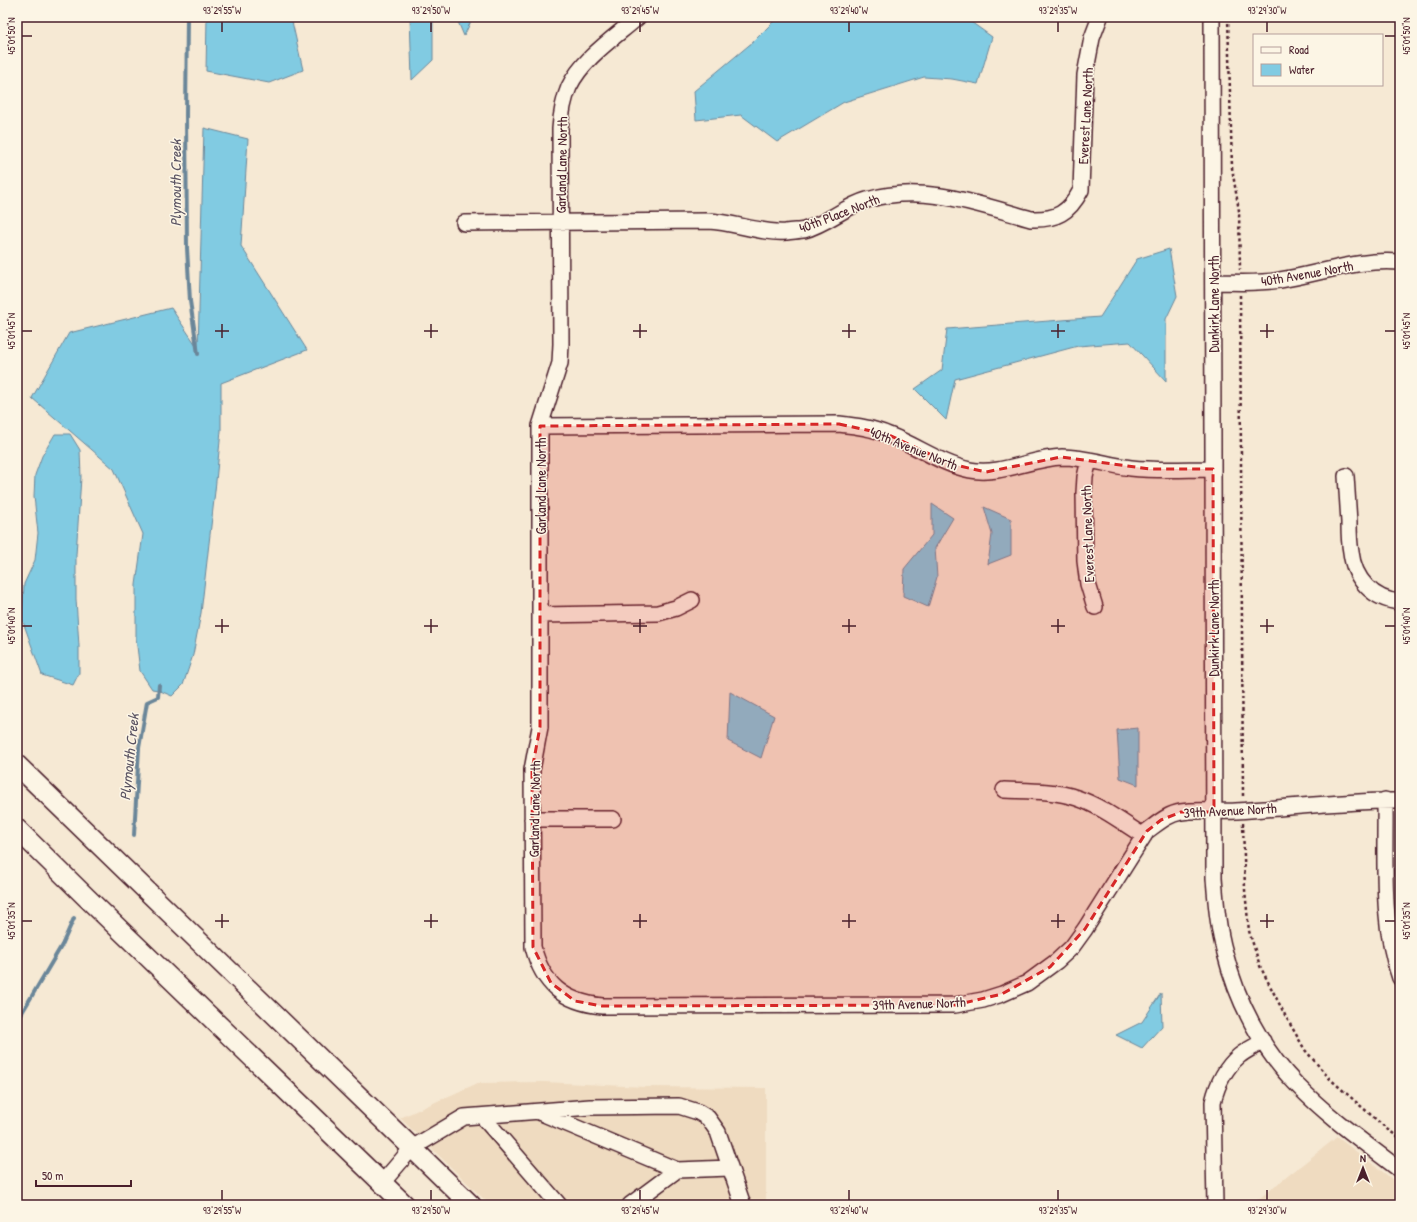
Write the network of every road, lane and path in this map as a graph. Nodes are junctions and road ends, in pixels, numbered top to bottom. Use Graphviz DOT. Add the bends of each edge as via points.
graph roads {
  1 [pos="638,17"];
  2 [pos="1100,17"];
  3 [pos="1212,17"];
  4 [pos="1228,17"];
  5 [pos="1066,210"];
  6 [pos="560,222"];
  7 [pos="464,223"];
  8 [pos="1400,262"];
  9 [pos="1213,282"];
  10 [pos="1240,282"];
  11 [pos="540,426"];
  12 [pos="1089,460"];
  13 [pos="1213,468"];
  14 [pos="1346,476"];
  15 [pos="692,600"];
  16 [pos="1400,602"];
  17 [pos="1095,607"];
  18 [pos="540,615"];
  19 [pos="17,765"];
  20 [pos="1004,790"];
  21 [pos="1393,801"];
  22 [pos="1243,810"];
  23 [pos="1214,812"];
  24 [pos="532,819"];
  25 [pos="612,819"];
  26 [pos="17,829"];
  27 [pos="1144,836"];
  28 [pos="1400,978"];
  29 [pos="550,983"];
  30 [pos="1263,1041"];
  31 [pos="536,1111"];
  32 [pos="482,1116"];
  33 [pos="1400,1138"];
  34 [pos="412,1148"];
  35 [pos="730,1168"];
  36 [pos="677,1170"];
  37 [pos="1400,1170"];
  38 [pos="382,1183"];
  39 [pos="405,1205"];
  40 [pos="471,1205"];
  41 [pos="559,1205"];
  42 [pos="630,1205"];
  43 [pos="743,1205"];
  44 [pos="1215,1205"];
  1 -- 6 [label="street, Garland Lane North" via="595,53 580,69 569,88 562,108 560,130"];
  2 -- 5 [label="street, Everest Lane North" via="1092,38 1086,74 1081,190"];
  3 -- 9 [label="street, Dunkirk Lane North"];
  4 -- 10 [label="path" via="1232,168 1239,211"];
  5 -- 6 [label="street, 40th Place North" via="1056,217 1032,219 951,197 894,193 866,200 804,230 784,232 762,231 708,221"];
  6 -- 7 [label="street, 40th Place North"];
  6 -- 11 [label="street, Garland Lane North" via="560,363"];
  8 -- 10 [label="street, 40th Avenue North" via="1367,262 1278,281"];
  9 -- 10 [label="street, 40th Avenue North"];
  9 -- 13 [label="street, Dunkirk Lane North"];
  10 -- 22 [label="path"];
  11 -- 12 [label="street, 40th Avenue North" via="839,424 865,427 889,435 951,464 986,472 1061,457"];
  11 -- 18 [label="street, Garland Lane North"];
  12 -- 13 [label="street, 40th Avenue North" via="1131,468"];
  12 -- 17 [label="street, Everest Lane North" via="1084,493 1086,561 1088,584"];
  13 -- 23 [label="street, Dunkirk Lane North"];
  14 -- 16 [label="street" via="1351,554 1355,570 1363,584 1376,595"];
  15 -- 18 [label="street" via="658,613"];
  18 -- 24 [label="street, Garland Lane North" via="540,727 532,770"];
  19 -- 34 [label="main road"];
  20 -- 27 [label="street" via="1064,794 1079,798"];
  21 -- 22 [label="street, 39th Avenue North" via="1309,804"];
  21 -- 28 [label="street" via="1386,908 1390,939"];
  22 -- 23 [label="street, 39th Avenue North"];
  22 -- 33 [label="path" via="1249,931 1260,966 1305,1050 1330,1079"];
  23 -- 27 [label="street, 39th Avenue North" via="1191,811 1170,815"];
  23 -- 30 [label="street, Dunkirk Lane North" via="1214,878 1224,953 1236,988"];
  24 -- 25 [label="street"];
  24 -- 29 [label="street, Garland Lane North" via="533,947 542,971"];
  26 -- 38 [label="main road"];
  27 -- 29 [label="street, 39th Avenue North" via="1072,947 1027,983 983,1000 955,1004 602,1006 575,1000"];
  30 -- 37 [label="street, Dunkirk Lane North" via="1296,1084 1314,1102"];
  30 -- 44 [label="street" via="1239,1056 1216,1088 1213,1102"];
  31 -- 32 [label="street"];
  31 -- 35 [label="street" via="590,1107 679,1106 708,1118 718,1132"];
  31 -- 36 [label="street"];
  32 -- 34 [label="street" via="464,1117"];
  32 -- 41 [label="street"];
  34 -- 38 [label="street"];
  34 -- 40 [label="main road"];
  35 -- 36 [label="street"];
  35 -- 43 [label="street"];
  36 -- 42 [label="street"];
  38 -- 39 [label="main road"];
}
